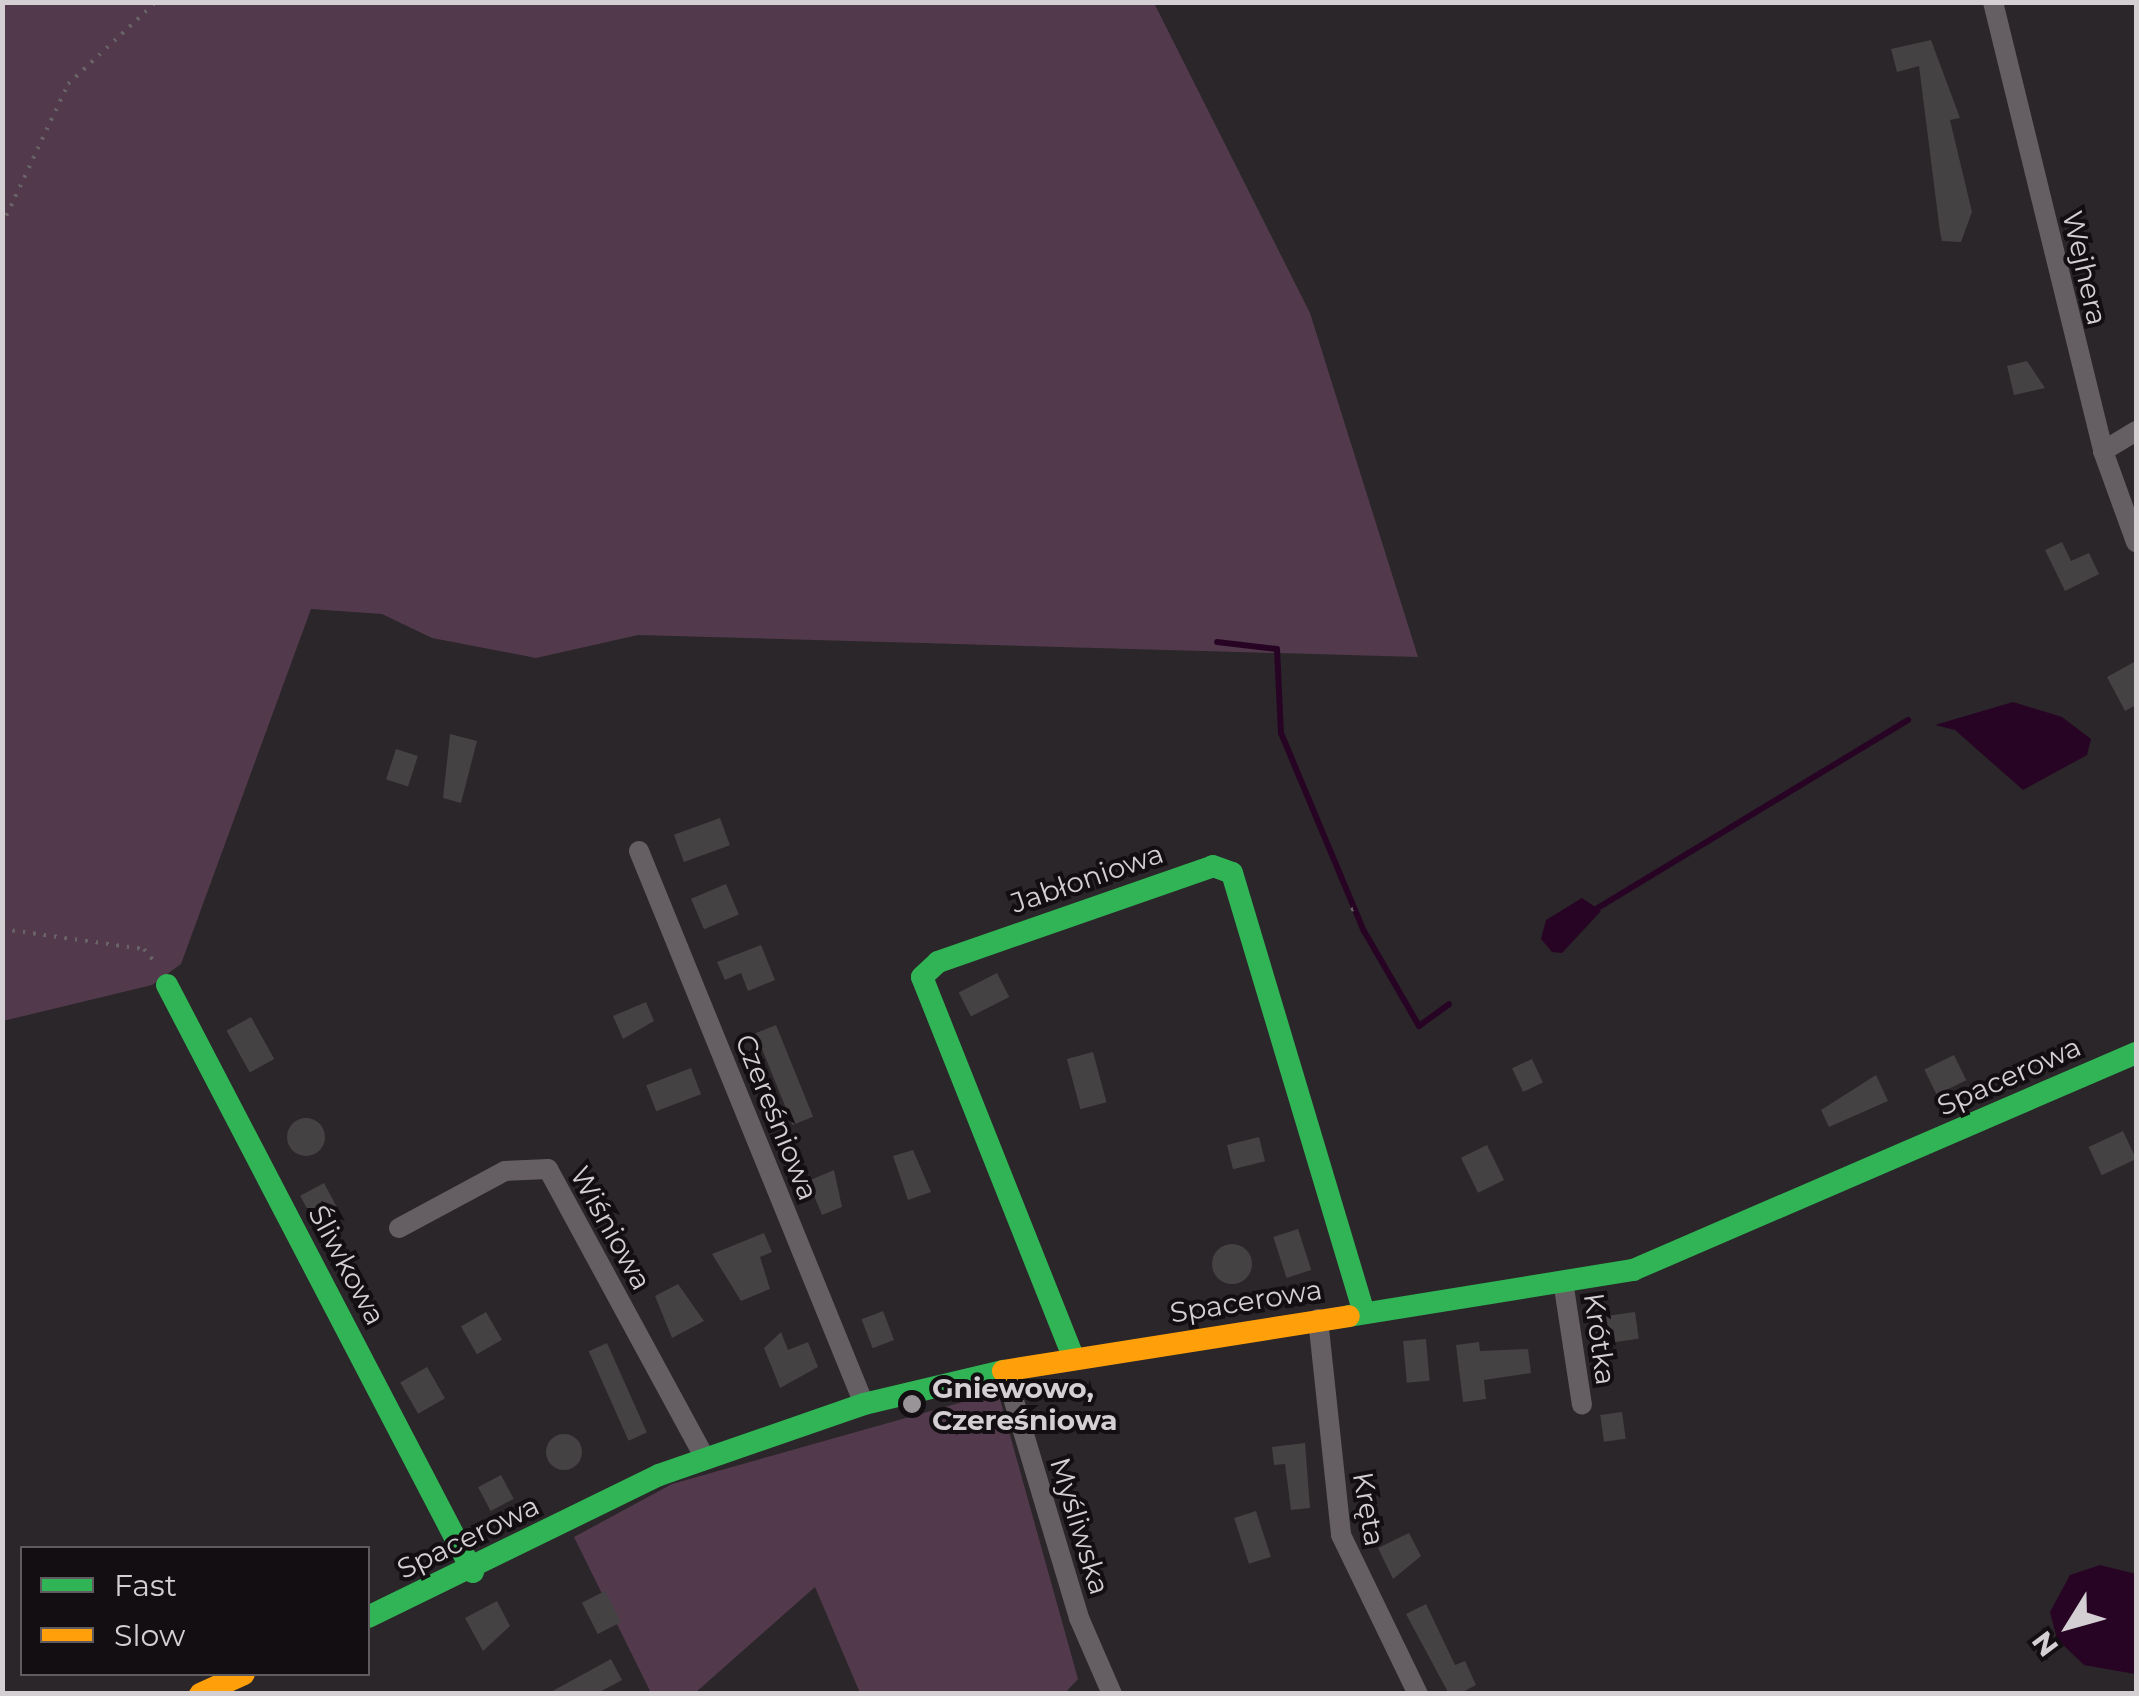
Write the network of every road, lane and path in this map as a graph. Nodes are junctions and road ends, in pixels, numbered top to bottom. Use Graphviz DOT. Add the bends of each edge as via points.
graph roads {
  1 [pos="156,2"];
  2 [pos="1993,2"];
  3 [pos="2,225"];
  4 [pos="2136,431"];
  5 [pos="2102,451"];
  6 [pos="2136,542"];
  7 [pos="639,850"];
  8 [pos="1359,907"];
  9 [pos="1350,910"];
  10 [pos="2,929"];
  11 [pos="167,985"];
  12 [pos="2136,1053"];
  13 [pos="399,1228"];
  14 [pos="1564,1281"];
  15 [pos="1364,1312"];
  16 [pos="1318,1319"];
  17 [pos="1074,1360"];
  18 [pos="1005,1371"];
  19 [pos="864,1404"];
  20 [pos="1582,1406"];
  21 [pos="706,1458"];
  22 [pos="473,1572"];
  23 [pos="370,1617"];
  24 [pos="240,1676"];
  25 [pos="200,1694"];
  26 [pos="1112,1694"];
  27 [pos="1418,1694"];
  1 -- 3 [label="path" via="68,84"];
  2 -- 5 [label="street, Wejhera"];
  4 -- 5 [label="street"];
  5 -- 6 [label="street, Wejhera"];
  7 -- 19 [label="street, Czereśniowa"];
  8 -- 9 [label="path"];
  10 -- 11 [label="path" via="144,949"];
  11 -- 22 [label="street, Śliwkowa"];
  12 -- 14 [label="street, Spacerowa" via="1633,1270"];
  13 -- 21 [label="street, Wiśniowa" via="505,1171 548,1170"];
  14 -- 15 [label="street, Spacerowa"];
  14 -- 20 [label="street, Krótka"];
  15 -- 16 [label="street, Spacerowa"];
  15 -- 17 [label="street, Jabłoniowa" via="1232,872 1213,866 938,962 922,977"];
  16 -- 17 [label="street, Spacerowa"];
  16 -- 27 [label="street, Kręta" via="1344,1545"];
  17 -- 18 [label="street, Spacerowa"];
  18 -- 19 [label="street, Spacerowa"];
  18 -- 26 [label="street, Myśliwska" via="1079,1618"];
  19 -- 21 [label="street, Spacerowa"];
  21 -- 22 [label="street, Spacerowa"];
  22 -- 23 [label="street, Spacerowa"];
  24 -- 25 [label="street"];
}
